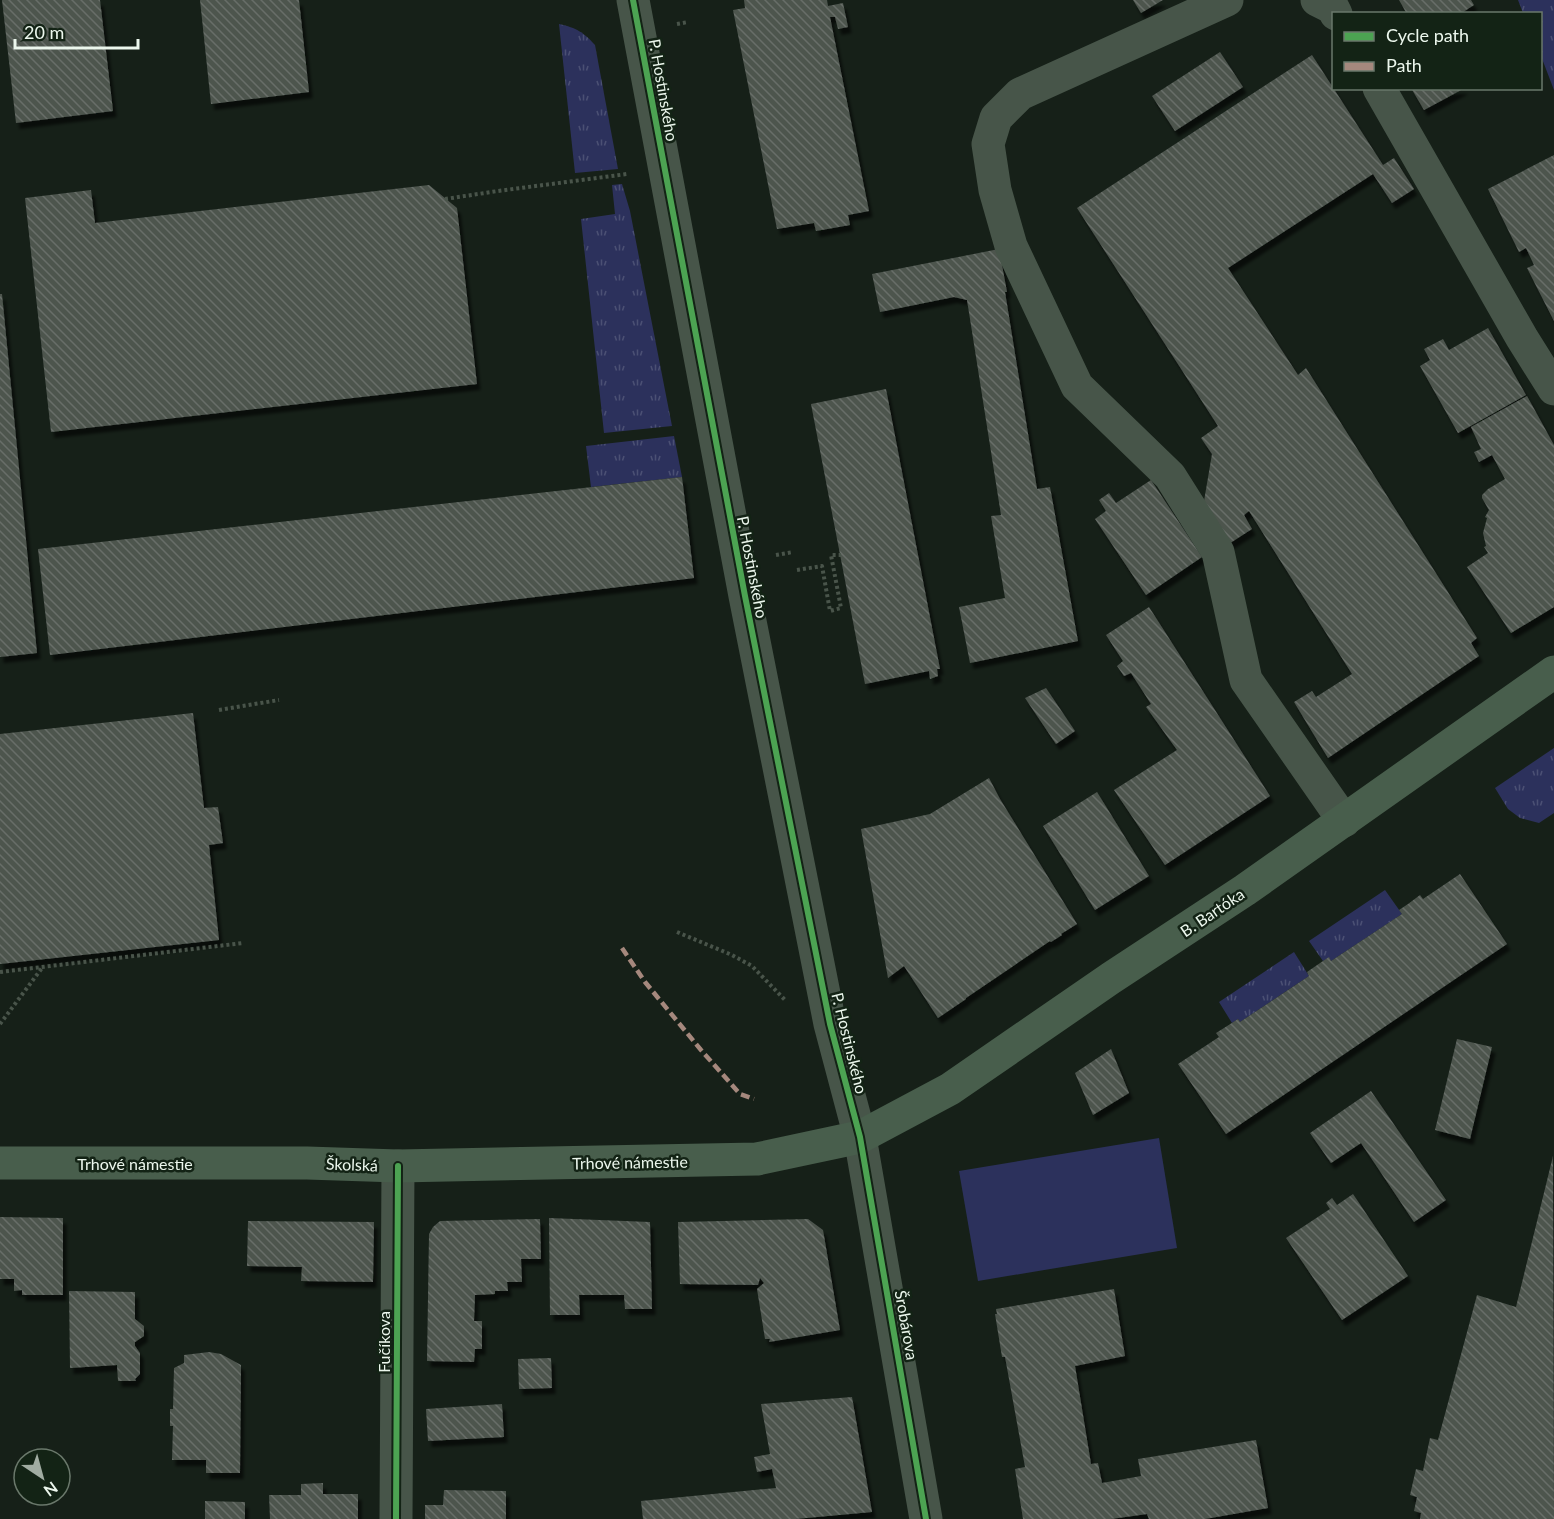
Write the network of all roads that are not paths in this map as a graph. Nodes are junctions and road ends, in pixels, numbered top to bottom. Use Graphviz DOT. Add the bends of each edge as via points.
graph roads {
  1 [pos="633,0"];
  2 [pos="1227,0"];
  3 [pos="1317,0"];
  4 [pos="1335,12"];
  5 [pos="1380,90"];
  6 [pos="1554,389"];
  7 [pos="1554,672"];
  8 [pos="1344,821"];
  9 [pos="860,1137"];
  10 [pos="0,1163"];
  11 [pos="306,1163"];
  12 [pos="398,1166"];
  13 [pos="396,1519"];
  14 [pos="926,1519"];
  1 -- 9 [label="street, P. Hostinského" via="823,989"];
  2 -- 8 [label="street" via="1020,94 996,118 988,144 995,190 1011,246 1077,386 1170,476 1218,552 1246,680"];
  3 -- 4 [label="street"];
  5 -- 6 [label="street"];
  7 -- 8 [label="main road, B. Bartóka"];
  8 -- 9 [label="main road, B. Bartóka" via="950,1089"];
  9 -- 12 [label="main road, Trhové námestie" via="757,1159"];
  9 -- 14 [label="street, Šrobárova"];
  10 -- 11 [label="main road, Trhové námestie"];
  11 -- 12 [label="main road, Školská"];
  12 -- 13 [label="street, Fučíkova"];
}
